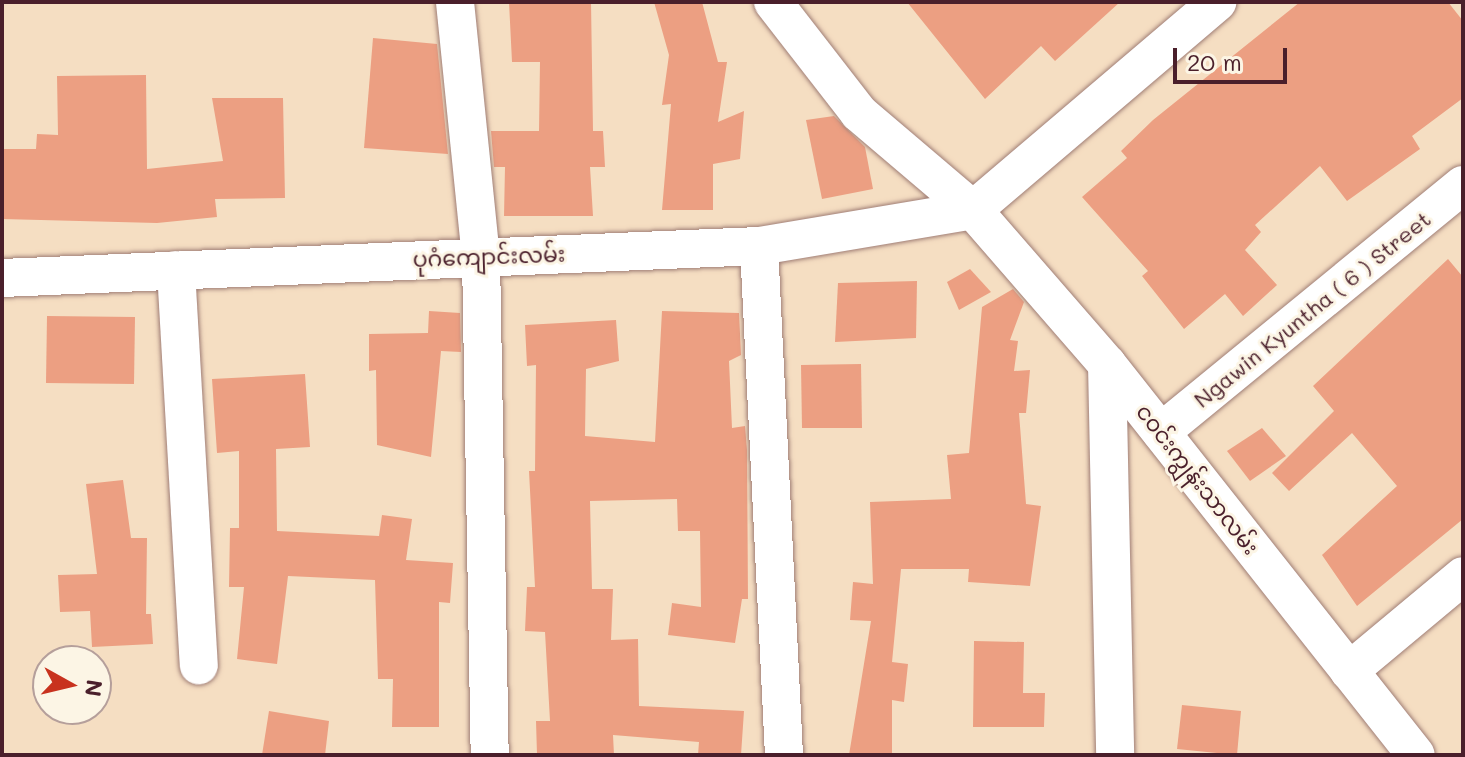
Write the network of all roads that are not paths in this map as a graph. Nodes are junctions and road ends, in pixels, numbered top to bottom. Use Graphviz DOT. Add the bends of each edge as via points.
graph roads {
  1 [pos="455,2"];
  2 [pos="773,2"];
  3 [pos="1217,2"];
  4 [pos="1463,185"];
  5 [pos="973,210"];
  6 [pos="759,246"];
  7 [pos="481,256"];
  8 [pos="176,270"];
  9 [pos="2,278"];
  10 [pos="1107,364"];
  11 [pos="1161,432"];
  12 [pos="1463,576"];
  13 [pos="199,665"];
  14 [pos="1349,671"];
  15 [pos="490,755"];
  16 [pos="784,755"];
  17 [pos="1115,755"];
  18 [pos="1416,755"];
  1 -- 7 [label="street"];
  2 -- 5 [label="street, ငဝင်းကျွန်းသာလမ်း" via="859,113"];
  3 -- 5 [label="street"];
  4 -- 11 [label="street, Ngawin Kyuntha ( 6 ) Street"];
  5 -- 6 [label="street, ပုဂံကျောင်းလမ်း"];
  5 -- 10 [label="street, ငဝင်းကျွန်းသာလမ်း"];
  6 -- 7 [label="street, ပုဂံကျောင်းလမ်း"];
  6 -- 16 [label="street"];
  7 -- 8 [label="street, ပုဂံကျောင်းလမ်း"];
  7 -- 15 [label="street"];
  8 -- 9 [label="street, ပုဂံကျောင်းလမ်း"];
  8 -- 13 [label="street"];
  10 -- 11 [label="street, ငဝင်းကျွန်းသာလမ်း"];
  10 -- 17 [label="street"];
  11 -- 14 [label="street, ငဝင်းကျွန်းသာလမ်း"];
  12 -- 14 [label="street"];
  14 -- 18 [label="street, ငဝင်းကျွန်းသာလမ်း"];
}
